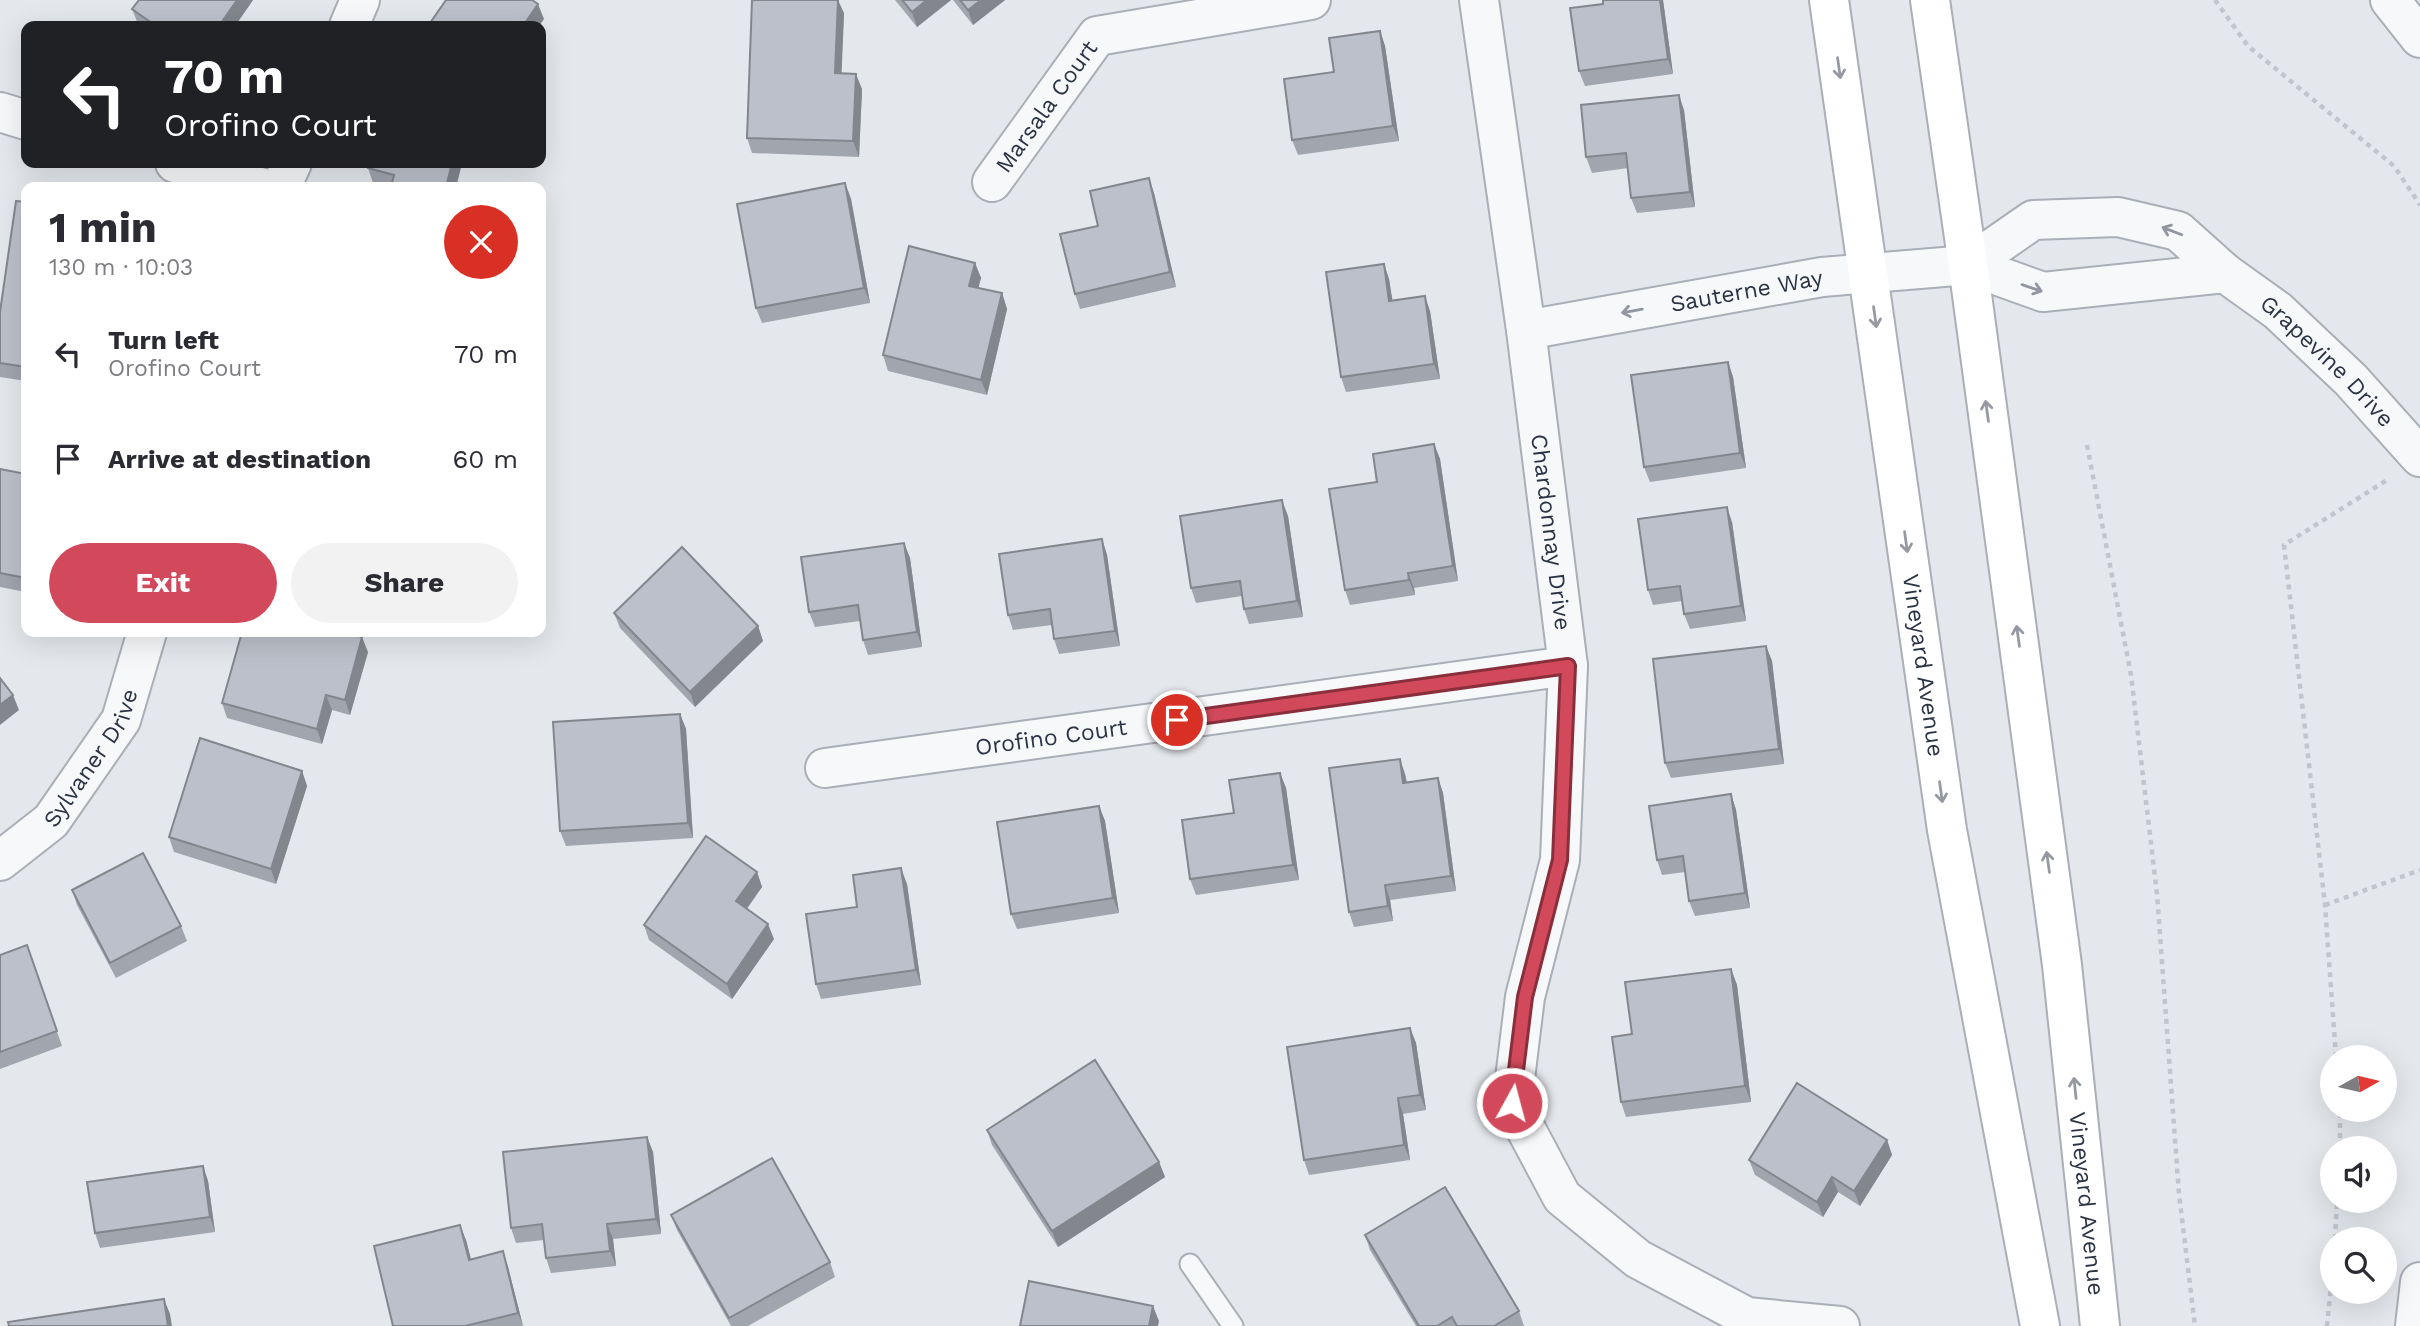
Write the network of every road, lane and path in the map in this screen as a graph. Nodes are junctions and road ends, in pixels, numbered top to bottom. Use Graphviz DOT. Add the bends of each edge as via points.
graph roads {
  1 [pos="360,0"];
  2 [pos="1311,0"];
  3 [pos="1479,0"];
  4 [pos="1829,0"];
  5 [pos="1930,0"];
  6 [pos="2215,0"];
  7 [pos="2390,0"];
  8 [pos="351,21"];
  9 [pos="2420,38"];
  10 [pos="0,112"];
  11 [pos="21,118"];
  12 [pos="193,168"];
  13 [pos="992,181"];
  14 [pos="242,182"];
  15 [pos="2420,205"];
  16 [pos="1968,265"];
  17 [pos="1869,273"];
  18 [pos="2225,273"];
  19 [pos="1526,330"];
  20 [pos="2087,445"];
  21 [pos="2409,465"];
  22 [pos="146,637"];
  23 [pos="1568,666"];
  24 [pos="825,768"];
  25 [pos="0,861"];
  26 [pos="2420,870"];
  27 [pos="2325,905"];
  28 [pos="2335,1045"];
  29 [pos="1190,1264"];
  30 [pos="2420,1282"];
  31 [pos="2329,1304"];
  32 [pos="1233,1326"];
  33 [pos="1840,1326"];
  34 [pos="2040,1326"];
  35 [pos="2100,1326"];
  36 [pos="2195,1326"];
  37 [pos="2327,1326"];
  38 [pos="2415,1326"];
  1 -- 8 [label="street"];
  2 -- 13 [label="street, Marsala Court" via="1097,36"];
  3 -- 19 [label="street, Chardonnay Drive"];
  4 -- 17 [label="street, Vineyard Avenue, one-way"];
  5 -- 16 [label="street, Vineyard Avenue"];
  6 -- 15 [label="path" via="2248,46 2394,166"];
  7 -- 9 [label="street"];
  10 -- 11 [label="street"];
  12 -- 14 [label="street"];
  16 -- 17 [label="street, Sauterne Way"];
  16 -- 18 [label="street, one-way" via="2043,292"];
  18 -- 16 [label="street, Grapevine Drive, one-way" via="2178,231 2118,217 2033,220"];
  35 -- 16 [label="street, Vineyard Avenue, one-way" via="2062,965"];
  17 -- 19 [label="street, Sauterne Way, one-way" via="1822,277"];
  17 -- 34 [label="street, Vineyard Avenue, one-way" via="1947,830"];
  18 -- 21 [label="street, Grapevine Drive" via="2278,311 2351,380"];
  19 -- 23 [label="street, Chardonnay Drive"];
  20 -- 36 [label="path" via="2132,675 2157,894 2179,1194"];
  21 -- 27 [label="path" via="2284,545"];
  22 -- 25 [label="street, Sylvaner Drive" via="121,720 51,821"];
  23 -- 24 [label="street, Orofino Court"];
  23 -- 33 [label="street, Chardonnay Drive" via="1560,860 1525,997 1512,1103 1562,1197 1637,1259 1747,1317"];
  26 -- 27 [label="path"];
  27 -- 28 [label="path"];
  29 -- 32 [label="lane"];
  30 -- 38 [label="street"];
  31 -- 37 [label="path"];
}
